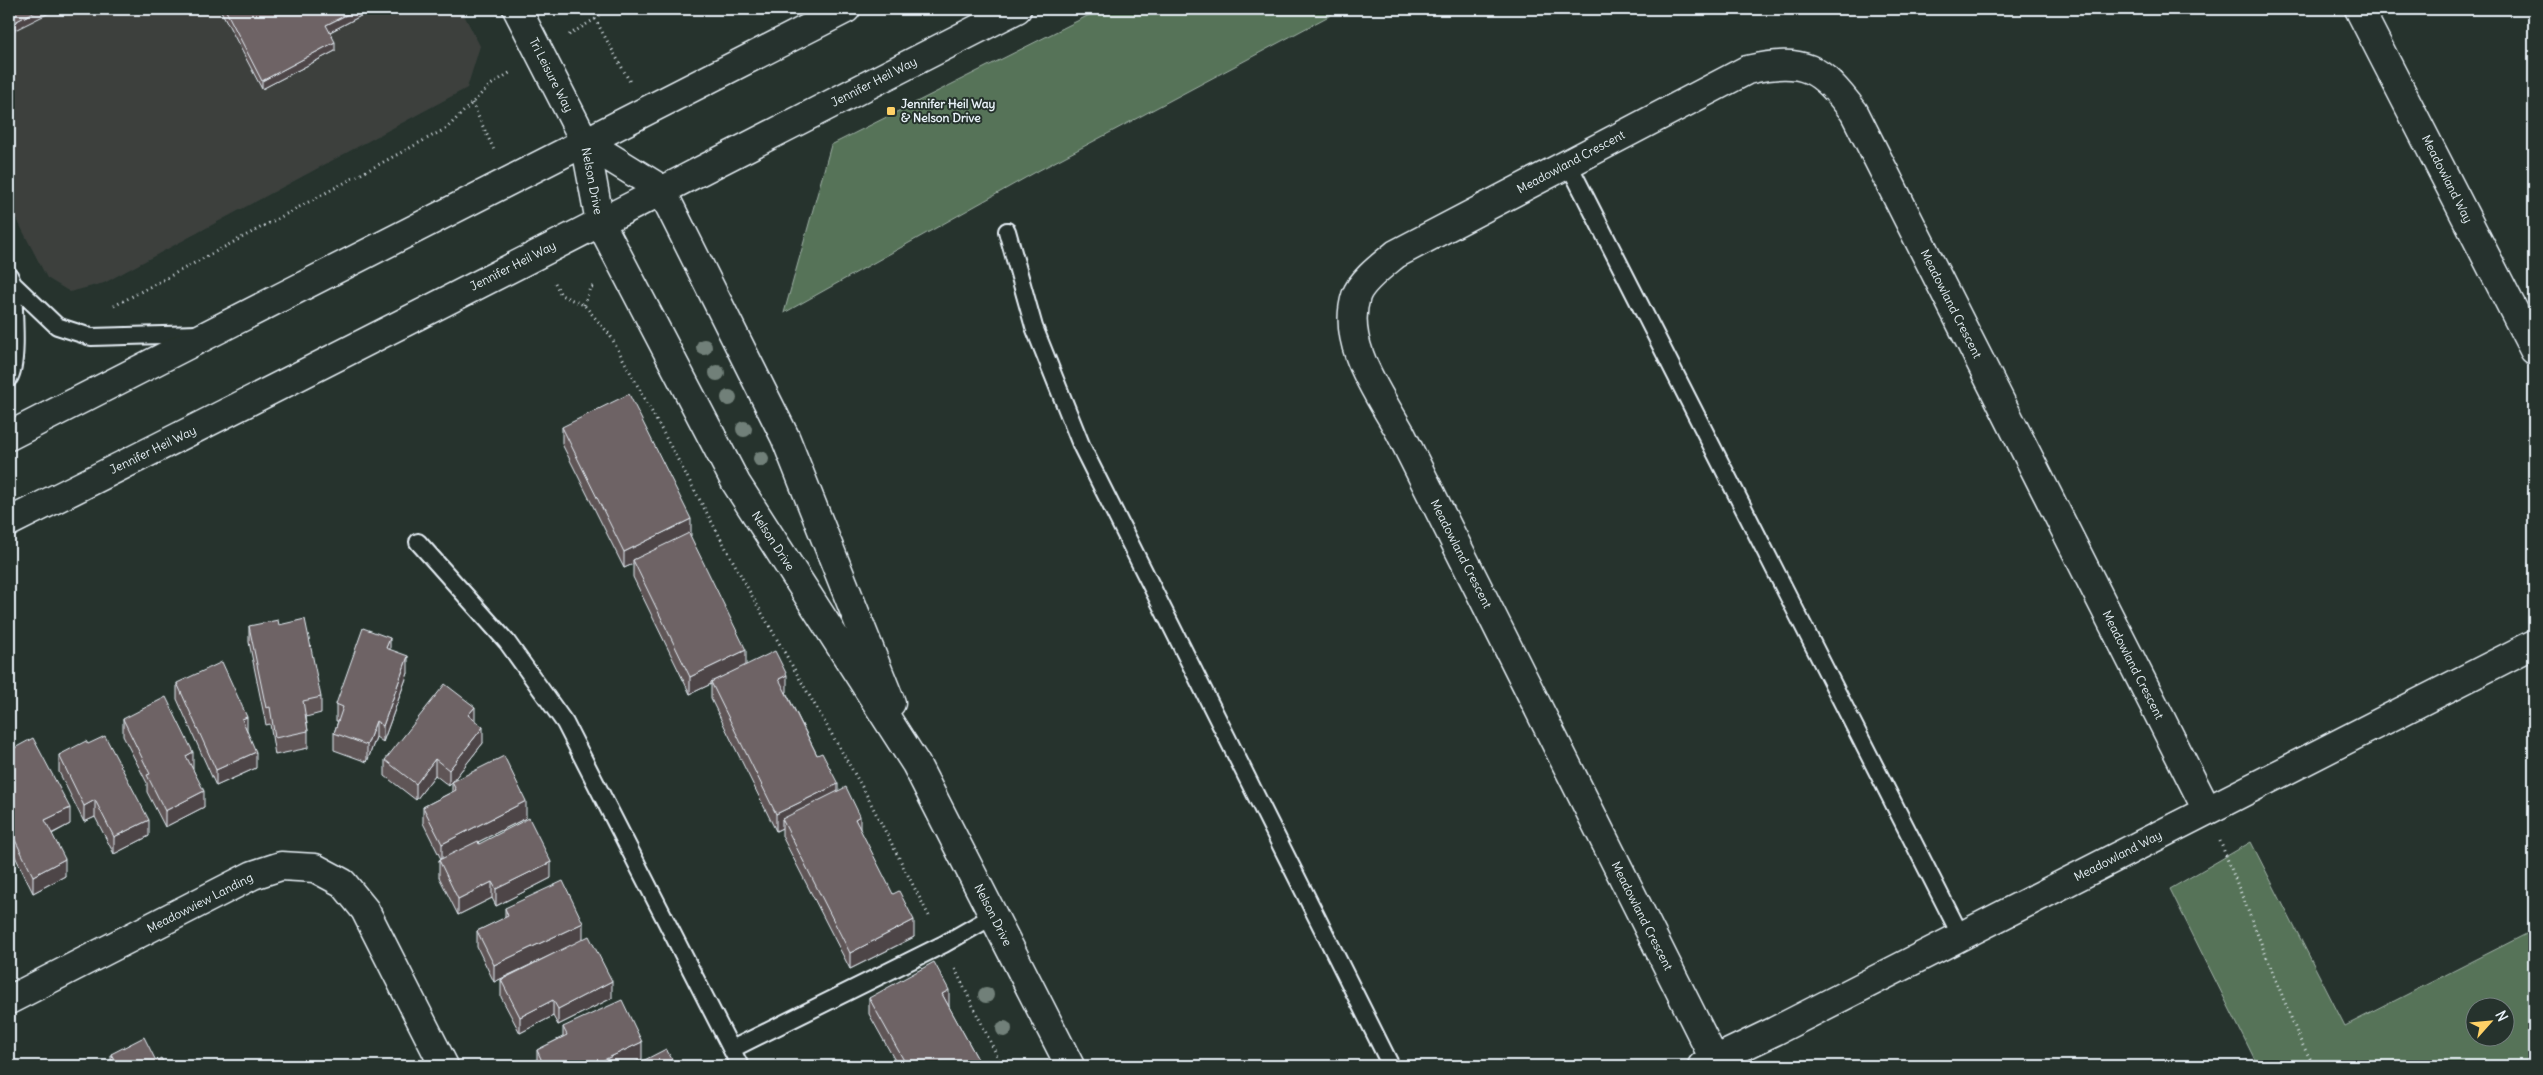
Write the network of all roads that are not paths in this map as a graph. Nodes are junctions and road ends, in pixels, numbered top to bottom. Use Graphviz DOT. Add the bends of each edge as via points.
graph roads {
  1 [pos="517,9"];
  2 [pos="846,9"];
  3 [pos="1017,9"];
  4 [pos="2359,9"];
  5 [pos="585,142"];
  6 [pos="1568,164"];
  7 [pos="661,189"];
  8 [pos="600,222"];
  9 [pos="1007,231"];
  10 [pos="11,280"];
  11 [pos="207,334"];
  12 [pos="2534,350"];
  13 [pos="9,378"];
  14 [pos="9,436"];
  15 [pos="9,522"];
  16 [pos="418,542"];
  17 [pos="2534,644"];
  18 [pos="916,764"];
  19 [pos="2206,810"];
  20 [pos="993,916"];
  21 [pos="1961,936"];
  22 [pos="9,1000"];
  23 [pos="732,1049"];
  24 [pos="1708,1064"];
  25 [pos="444,1066"];
  26 [pos="740,1066"];
  27 [pos="1070,1066"];
  28 [pos="1391,1066"];
  1 -- 5 [label="street, Tri Leisure Way"];
  2 -- 5 [label="street"];
  3 -- 7 [label="street, Jennifer Heil Way"];
  4 -- 12 [label="street, Meadowland Way"];
  5 -- 7 [label="street, Nelson Drive"];
  5 -- 8 [label="street, Nelson Drive"];
  5 -- 11 [label="street"];
  6 -- 19 [label="street, Meadowland Crescent" via="1748,70 1776,63 1805,67 1831,82 1854,112"];
  6 -- 21 [label="lane"];
  6 -- 24 [label="street, Meadowland Crescent" via="1396,254 1374,272 1356,295 1353,331 1362,364 1404,441"];
  7 -- 8 [label="street, Jennifer Heil Way"];
  7 -- 18 [label="street, Nelson Drive" via="785,437"];
  8 -- 15 [label="street, Jennifer Heil Way"];
  8 -- 18 [label="street, Nelson Drive" via="736,483"];
  9 -- 28 [label="lane" via="1034,327 1082,446"];
  10 -- 11 [label="lane" via="57,326 90,337"];
  10 -- 13 [label="lane" via="14,348"];
  11 -- 14 [label="street"];
  16 -- 23 [label="lane" via="507,642 565,723"];
  17 -- 19 [label="street, Meadowland Way"];
  18 -- 20 [label="street, Nelson Drive"];
  19 -- 21 [label="street, Meadowland Way"];
  20 -- 23 [label="lane" via="944,944"];
  20 -- 27 [label="street, Nelson Drive"];
  21 -- 24 [label="street, Meadowland Way"];
  22 -- 25 [label="street, Meadowview Landing" via="253,875 281,866 315,868 344,883 364,910"];
  23 -- 26 [label="lane"];
}
